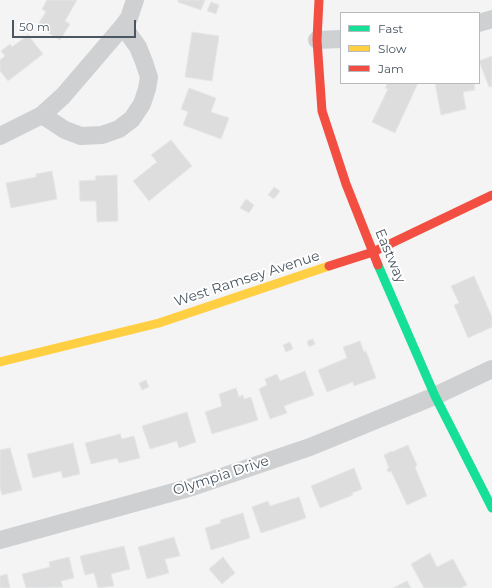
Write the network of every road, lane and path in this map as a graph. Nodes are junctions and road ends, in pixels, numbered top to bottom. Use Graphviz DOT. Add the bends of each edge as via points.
graph roads {
  1 [pos="135,0"];
  2 [pos="320,0"];
  3 [pos="492,19"];
  4 [pos="480,23"];
  5 [pos="123,26"];
  6 [pos="340,39"];
  7 [pos="317,40"];
  8 [pos="42,115"];
  9 [pos="0,136"];
  10 [pos="492,195"];
  11 [pos="373,252"];
  12 [pos="0,362"];
  13 [pos="492,369"];
  14 [pos="435,396"];
  15 [pos="492,508"];
  16 [pos="0,540"];
  1 -- 5 [label="street" via="129,18"];
  2 -- 7 [label="street, Eastway"];
  3 -- 4 [label="street"];
  5 -- 8 [label="street" via="63,96"];
  5 -- 8 [label="street" via="138,47 149,77 142,104 132,119 119,129 102,135 81,136 65,130"];
  6 -- 7 [label="street"];
  7 -- 11 [label="street, Eastway" via="322,111 346,184"];
  8 -- 9 [label="street"];
  10 -- 11 [label="street, West Ramsey Avenue"];
  11 -- 12 [label="street, West Ramsey Avenue" via="159,323"];
  11 -- 14 [label="street, Eastway"];
  13 -- 14 [label="street, Olympia Drive"];
  14 -- 15 [label="street, Eastway"];
  14 -- 16 [label="street, Olympia Drive" via="310,446 192,487"];
}
